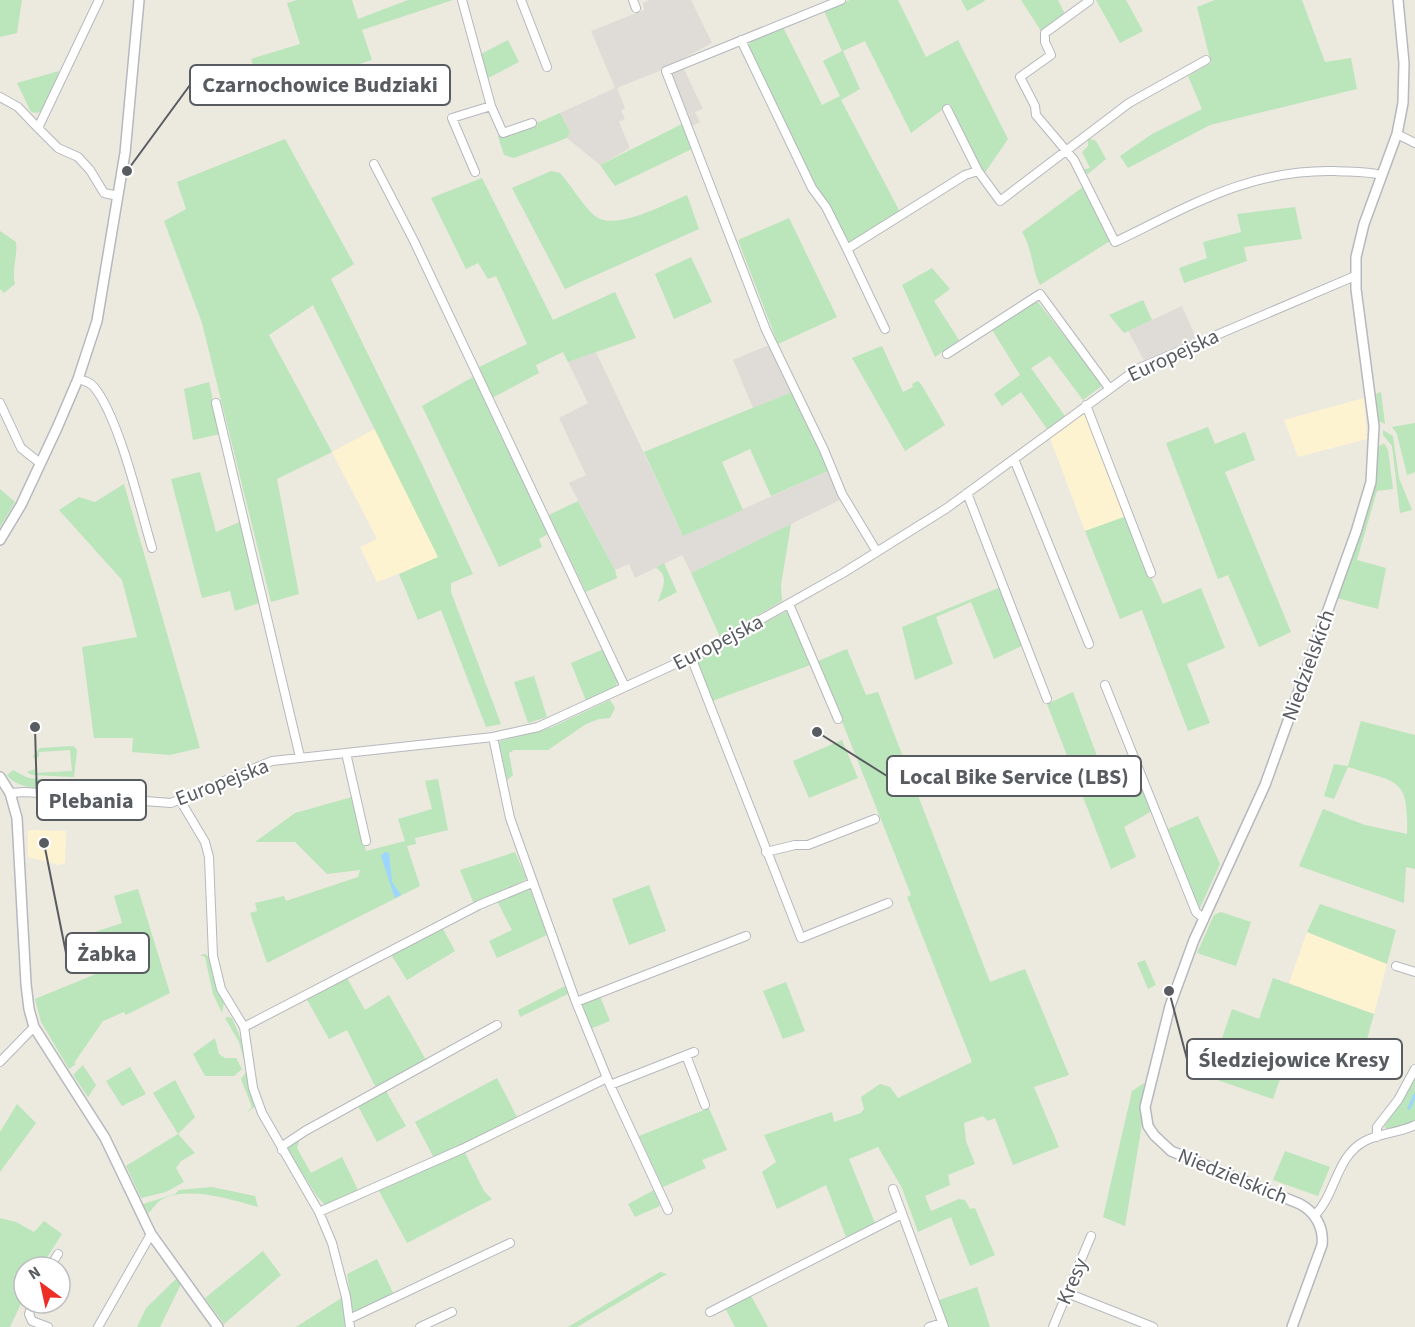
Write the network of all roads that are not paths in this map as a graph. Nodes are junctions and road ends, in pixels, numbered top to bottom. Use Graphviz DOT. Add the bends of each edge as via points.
graph roads {
  1 [pos="99,0"];
  2 [pos="139,0"];
  3 [pos="462,0"];
  4 [pos="521,0"];
  5 [pos="841,0"];
  6 [pos="1398,0"];
  7 [pos="1089,2"];
  8 [pos="741,40"];
  9 [pos="1206,60"];
  10 [pos="547,67"];
  11 [pos="0,97"];
  12 [pos="491,106"];
  13 [pos="947,109"];
  14 [pos="532,123"];
  15 [pos="39,128"];
  16 [pos="1397,134"];
  17 [pos="1415,143"];
  18 [pos="1065,151"];
  19 [pos="374,164"];
  20 [pos="978,171"];
  21 [pos="475,172"];
  22 [pos="1381,175"];
  23 [pos="118,196"];
  24 [pos="847,249"];
  25 [pos="1355,276"];
  26 [pos="885,329"];
  27 [pos="946,354"];
  28 [pos="78,379"];
  29 [pos="1108,388"];
  30 [pos="0,403"];
  31 [pos="216,403"];
  32 [pos="1086,405"];
  33 [pos="1014,459"];
  34 [pos="40,462"];
  35 [pos="967,494"];
  36 [pos="0,540"];
  37 [pos="152,548"];
  38 [pos="877,552"];
  39 [pos="1151,573"];
  40 [pos="789,604"];
  41 [pos="1089,644"];
  42 [pos="692,657"];
  43 [pos="1105,685"];
  44 [pos="625,687"];
  45 [pos="1047,699"];
  46 [pos="838,719"];
  47 [pos="493,737"];
  48 [pos="346,753"];
  49 [pos="300,757"];
  50 [pos="0,777"];
  51 [pos="10,793"];
  52 [pos="180,800"];
  53 [pos="875,819"];
  54 [pos="366,842"];
  55 [pos="766,852"];
  56 [pos="532,883"];
  57 [pos="888,903"];
  58 [pos="1204,919"];
  59 [pos="746,936"];
  60 [pos="1395,966"];
  61 [pos="1415,972"];
  62 [pos="576,1002"];
  63 [pos="498,1025"];
  64 [pos="34,1027"];
  65 [pos="244,1027"];
  66 [pos="0,1062"];
  67 [pos="1415,1069"];
  68 [pos="609,1081"];
  69 [pos="705,1105"];
  70 [pos="1415,1125"];
  71 [pos="1377,1137"];
  72 [pos="282,1150"];
  73 [pos="893,1189"];
  74 [pos="669,1210"];
  75 [pos="319,1212"];
  76 [pos="902,1214"];
  77 [pos="1315,1215"];
  78 [pos="151,1234"];
  79 [pos="1091,1236"];
  80 [pos="510,1243"];
  81 [pos="1067,1293"];
  82 [pos="452,1312"];
  83 [pos="710,1312"];
  84 [pos="29,1315"];
  85 [pos="349,1323"];
  86 [pos="943,1325"];
  87 [pos="48,1327"];
  88 [pos="98,1327"];
  89 [pos="218,1327"];
  90 [pos="420,1327"];
  91 [pos="929,1327"];
  92 [pos="1053,1327"];
  93 [pos="1153,1327"];
  94 [pos="1292,1327"];
  1 -- 15 [label="street"];
  2 -- 23 [label="street" via="129,123"];
  3 -- 12 [label="street"];
  4 -- 10 [label="street"];
  5 -- 8 [label="street"];
  6 -- 16 [label="street, Niedzielskich" via="1404,63"];
  7 -- 18 [label="street" via="1045,33 1051,55 1020,76 1036,115"];
  8 -- 24 [label="street" via="812,188"];
  8 -- 38 [label="street" via="666,71 766,330 842,494"];
  9 -- 18 [label="street" via="1129,103"];
  11 -- 15 [label="street" via="18,107"];
  12 -- 14 [label="street" via="504,133"];
  12 -- 21 [label="street" via="452,117"];
  13 -- 20 [label="street"];
  15 -- 23 [label="street" via="48,141 78,157 104,193"];
  16 -- 17 [label="street"];
  16 -- 22 [label="street, Niedzielskich"];
  18 -- 20 [label="street" via="1000,201"];
  18 -- 22 [label="street" via="1074,160 1115,242 1186,206 1256,179 1325,171"];
  19 -- 44 [label="street"];
  20 -- 24 [label="street" via="965,175"];
  22 -- 25 [label="street, Niedzielskich" via="1359,240"];
  23 -- 28 [label="street" via="101,306"];
  24 -- 26 [label="street"];
  25 -- 29 [label="street, Europejska" via="1148,364"];
  25 -- 58 [label="street, Niedzielskich" via="1374,426 1371,482 1264,785"];
  27 -- 29 [label="street" via="1040,294"];
  28 -- 34 [label="street"];
  28 -- 37 [label="street" via="95,388 111,420"];
  29 -- 32 [label="street, Europejska"];
  30 -- 34 [label="street" via="21,448"];
  31 -- 49 [label="street"];
  32 -- 33 [label="street, Europejska"];
  32 -- 39 [label="street"];
  33 -- 35 [label="street, Europejska"];
  33 -- 41 [label="street"];
  34 -- 36 [label="street"];
  35 -- 38 [label="street, Europejska"];
  35 -- 45 [label="street"];
  38 -- 40 [label="street, Europejska"];
  40 -- 42 [label="street, Europejska"];
  40 -- 46 [label="street"];
  42 -- 44 [label="street, Europejska"];
  42 -- 55 [label="street"];
  43 -- 58 [label="street" via="1196,912"];
  44 -- 47 [label="street, Europejska" via="538,727"];
  47 -- 48 [label="street, Europejska"];
  47 -- 56 [label="street" via="510,818"];
  48 -- 49 [label="street, Europejska"];
  48 -- 54 [label="street"];
  49 -- 52 [label="street, Europejska" via="259,765"];
  50 -- 51 [label="street"];
  51 -- 52 [label="street, Europejska" via="157,803"];
  51 -- 64 [label="street" via="17,818 28,1009"];
  52 -- 65 [label="street" via="207,849 213,956 221,990"];
  53 -- 55 [label="street" via="808,845"];
  55 -- 57 [label="street" via="801,938"];
  56 -- 62 [label="street"];
  56 -- 65 [label="street" via="479,905"];
  58 -- 77 [label="street, Niedzielskich" via="1178,981 1151,1073 1144,1107 1148,1126 1171,1151 1293,1200"];
  59 -- 62 [label="street"];
  60 -- 61 [label="street"];
  62 -- 68 [label="street"];
  63 -- 72 [label="street" via="305,1131"];
  64 -- 66 [label="street"];
  64 -- 78 [label="street" via="105,1138"];
  65 -- 72 [label="street" via="253,1088"];
  67 -- 71 [label="street" via="1377,1127"];
  68 -- 69 [label="street" via="690,1053"];
  68 -- 74 [label="street"];
  68 -- 75 [label="street"];
  70 -- 71 [label="street"];
  71 -- 77 [label="street" via="1365,1141 1350,1154"];
  72 -- 75 [label="street"];
  73 -- 76 [label="street"];
  75 -- 85 [label="street" via="339,1269"];
  76 -- 83 [label="street"];
  76 -- 86 [label="street"];
  77 -- 94 [label="street" via="1322,1230 1322,1245"];
  78 -- 88 [label="street"];
  78 -- 89 [label="street"];
  79 -- 81 [label="street, Kresy"];
  80 -- 85 [label="street"];
  81 -- 92 [label="street, Kresy"];
  81 -- 93 [label="street"];
  82 -- 90 [label="street"];
  84 -- 87 [label="street" via="32,1321"];
  86 -- 91 [label="street"];
}
